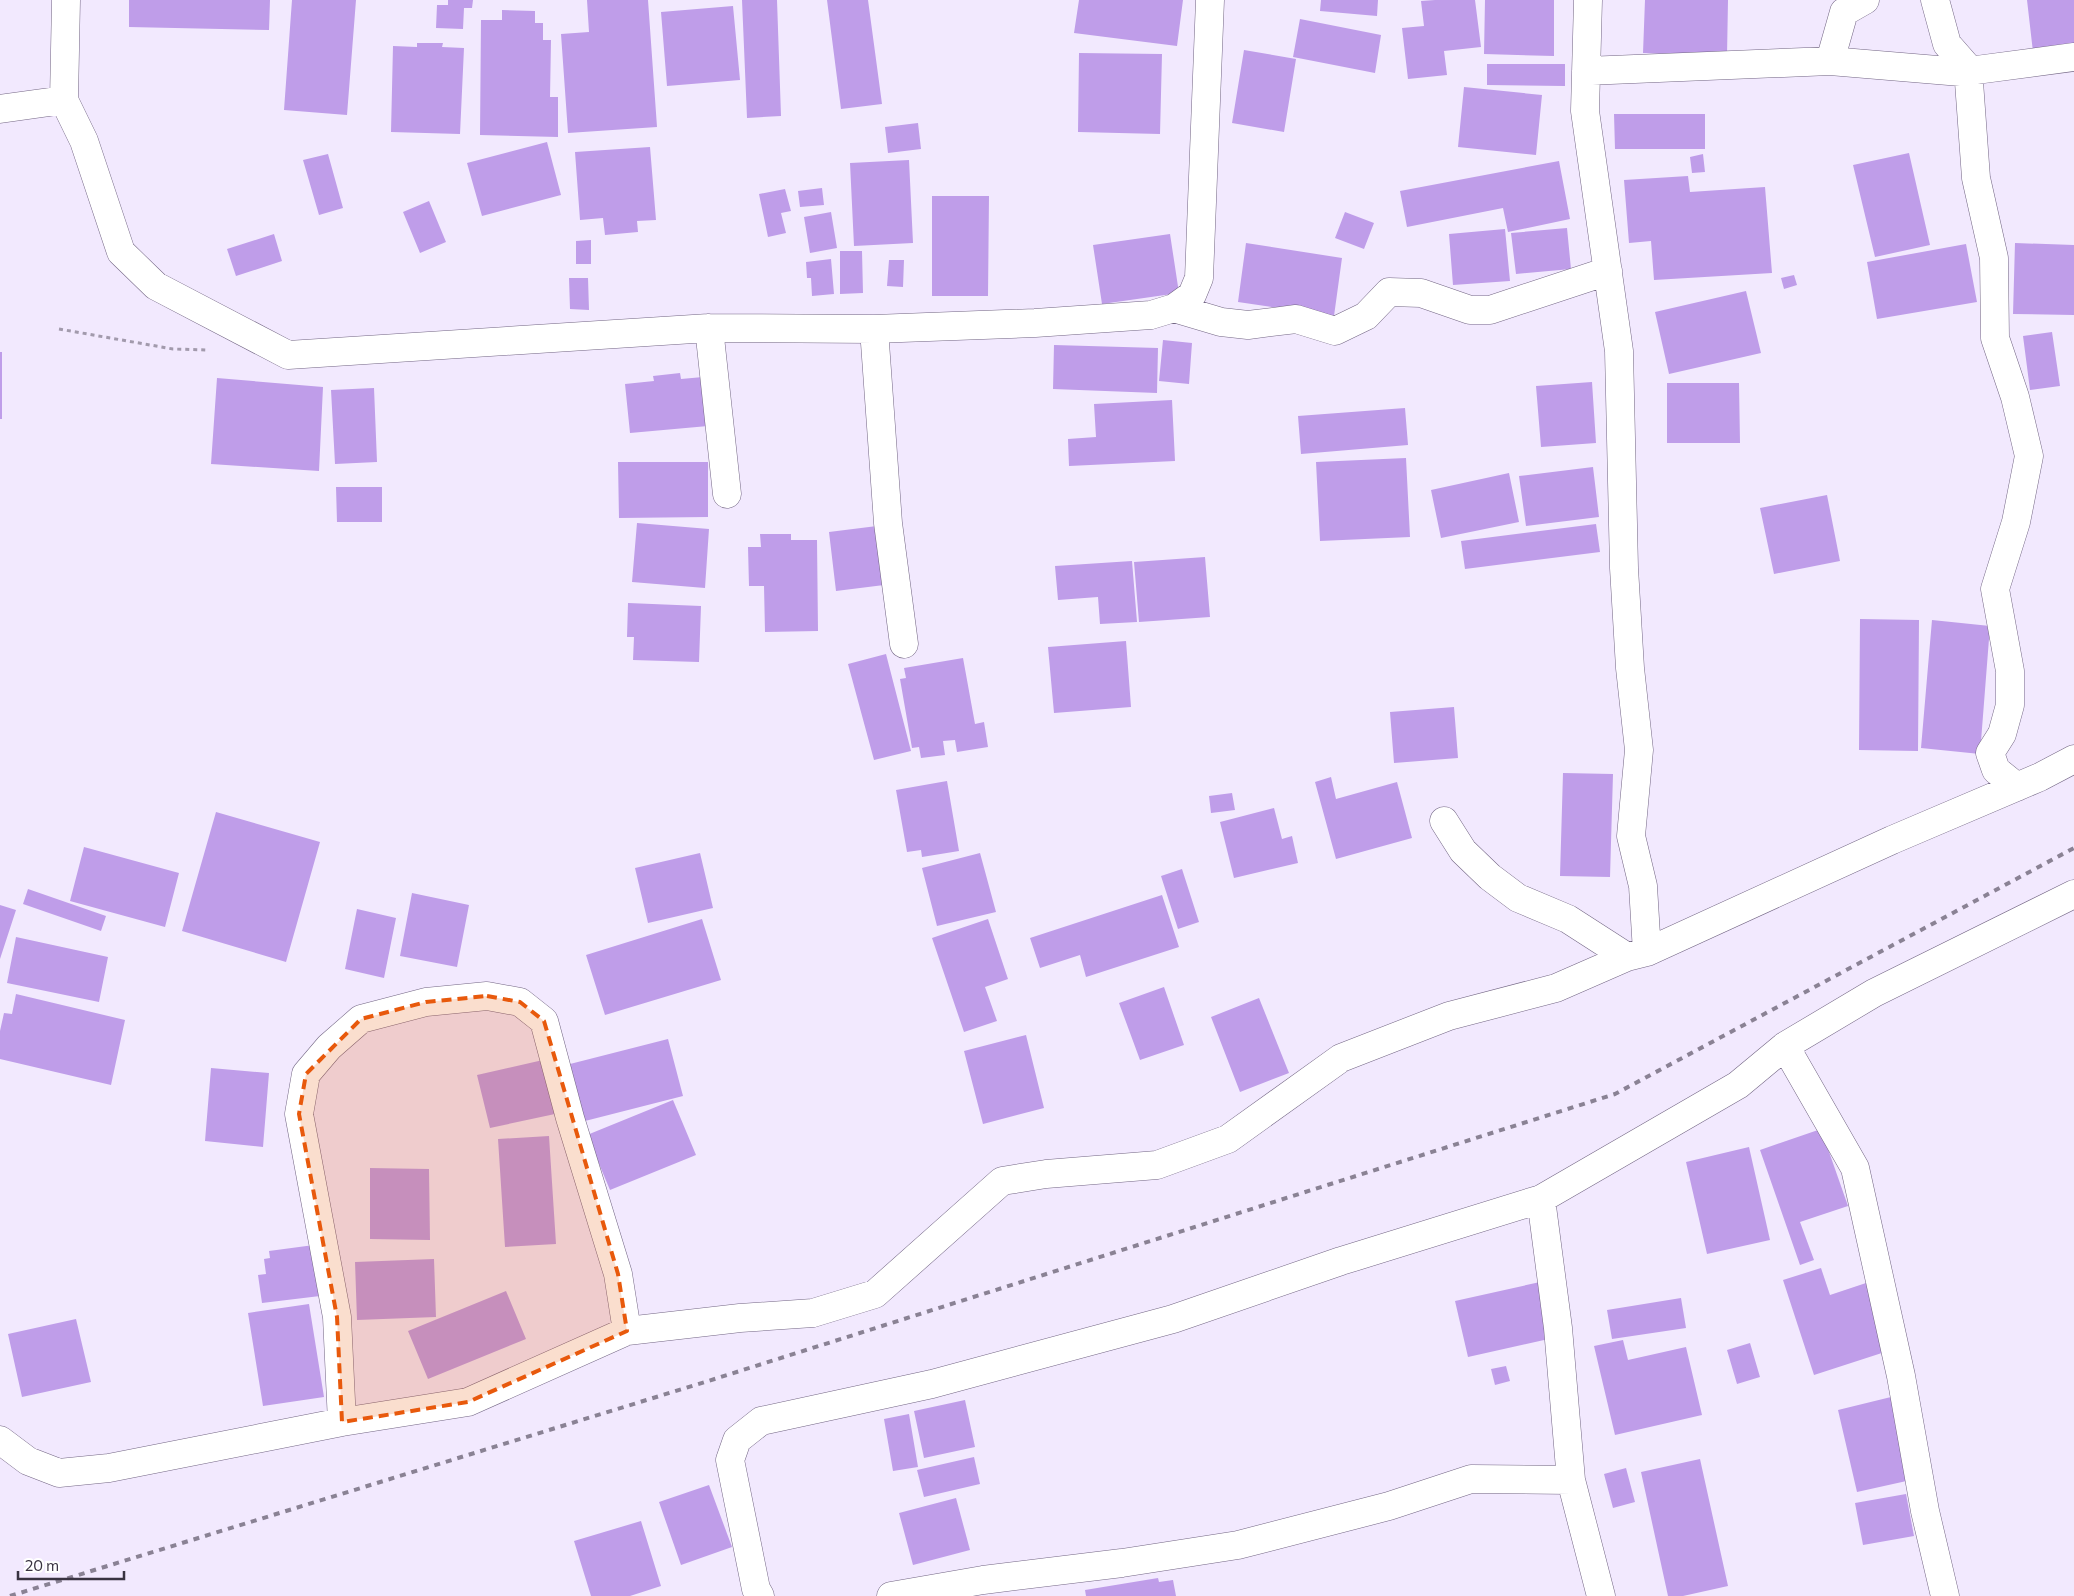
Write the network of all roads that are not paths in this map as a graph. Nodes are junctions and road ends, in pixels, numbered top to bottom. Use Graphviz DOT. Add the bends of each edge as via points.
graph roads {
  1 [pos="66,0"];
  2 [pos="1210,0"];
  3 [pos="1588,0"];
  4 [pos="1838,0"];
  5 [pos="1865,0"];
  6 [pos="1935,0"];
  7 [pos="2074,57"];
  8 [pos="1830,60"];
  9 [pos="1586,71"];
  10 [pos="1968,71"];
  11 [pos="64,100"];
  12 [pos="0,109"];
  13 [pos="1608,271"];
  14 [pos="1174,308"];
  15 [pos="709,328"];
  16 [pos="874,329"];
  17 [pos="727,494"];
  18 [pos="904,644"];
  19 [pos="2074,759"];
  20 [pos="2016,787"];
  21 [pos="1444,821"];
  22 [pos="2074,894"];
  23 [pos="1637,955"];
  24 [pos="1785,1046"];
  25 [pos="1541,1199"];
  26 [pos="627,1331"];
  27 [pos="342,1422"];
  28 [pos="0,1440"];
  29 [pos="1571,1480"];
  30 [pos="760,1596"];
  31 [pos="891,1596"];
  32 [pos="1601,1596"];
  33 [pos="1945,1596"];
  1 -- 11 [label="street"];
  2 -- 14 [label="street" via="1199,278 1192,295"];
  3 -- 9 [label="street"];
  4 -- 8 [label="street"];
  5 -- 8 [label="street" via="1844,12"];
  6 -- 10 [label="street" via="1947,44"];
  7 -- 10 [label="street"];
  8 -- 9 [label="street"];
  8 -- 10 [label="street"];
  9 -- 13 [label="street" via="1585,111"];
  10 -- 20 [label="street" via="1976,178 1994,258 1994,338 2015,397 2029,456 2016,522 1995,590 2010,671 2010,705 2002,734 1990,753 1996,770"];
  11 -- 12 [label="street"];
  11 -- 15 [label="street" via="84,141 121,252 156,286 288,355"];
  13 -- 14 [label="street" via="1490,310 1470,310 1421,293 1389,292 1366,316 1335,332 1296,319 1248,324 1221,322"];
  13 -- 23 [label="street" via="1619,351 1624,568 1630,668 1640,750 1631,836 1643,886"];
  14 -- 16 [label="street" via="1151,315"];
  15 -- 16 [label="street"];
  15 -- 17 [label="street"];
  16 -- 18 [label="street" via="888,523"];
  19 -- 20 [label="street"];
  20 -- 23 [label="street"];
  21 -- 23 [label="street" via="1463,851 1518,898 1568,918"];
  22 -- 24 [label="street" via="1874,993"];
  23 -- 26 [label="street" via="1556,988 1449,1016 1341,1058 1228,1139 1166,1162 1002,1181 875,1294 813,1313"];
  24 -- 25 [label="street" via="1738,1085"];
  24 -- 33 [label="street" via="1855,1168"];
  25 -- 29 [label="street" via="1558,1328"];
  25 -- 30 [label="street" via="1173,1319 932,1384 761,1421 737,1440 730,1460 745,1540"];
  26 -- 27 [label="street" via="468,1402"];
  26 -- 27 [label="street" via="618,1274 544,1021 520,1002 487,996 426,1002 361,1019 329,1047 306,1074 299,1114 337,1318"];
  27 -- 28 [label="street" via="109,1468 59,1473 28,1461"];
  29 -- 31 [label="street" via="1471,1479 1389,1506 1238,1545"];
  29 -- 32 [label="street"];
}
